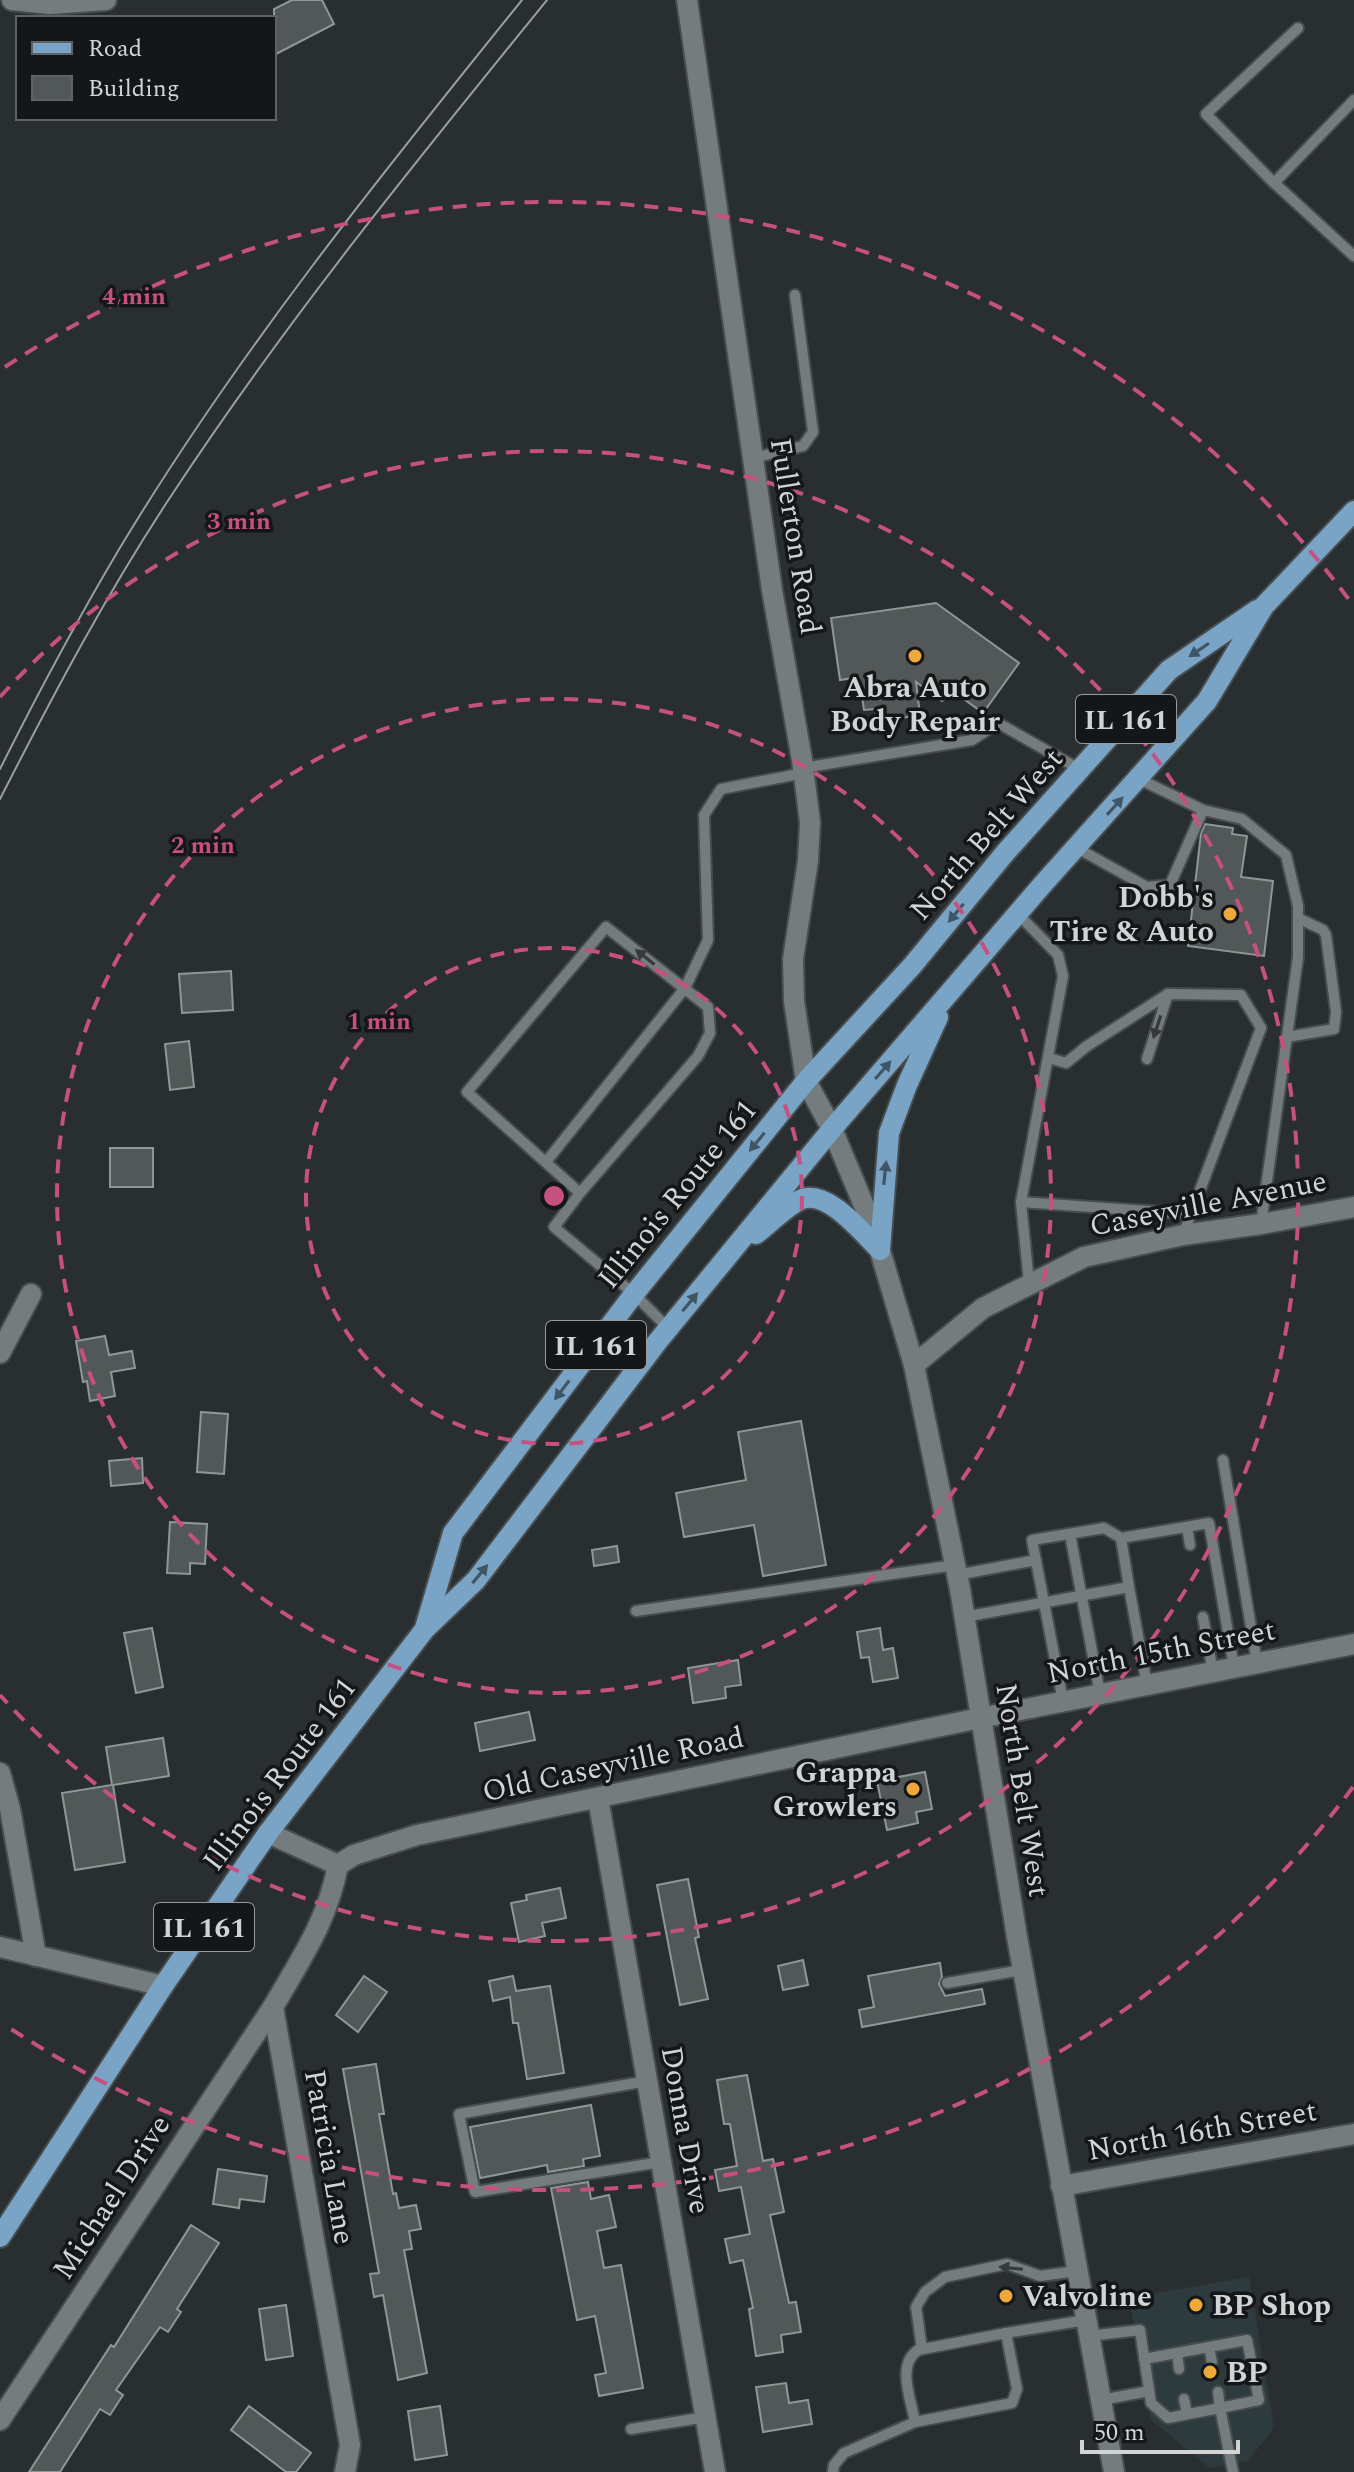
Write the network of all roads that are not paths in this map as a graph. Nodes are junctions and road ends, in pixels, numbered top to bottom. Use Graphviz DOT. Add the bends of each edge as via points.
graph roads {
  1 [pos="12,0"];
  2 [pos="106,0"];
  3 [pos="687,0"];
  4 [pos="1298,28"];
  5 [pos="1354,100"];
  6 [pos="1274,183"];
  7 [pos="1354,256"];
  8 [pos="795,295"];
  9 [pos="753,458"];
  10 [pos="1354,511"];
  11 [pos="1264,606"];
  12 [pos="1081,770"];
  13 [pos="803,771"];
  14 [pos="1139,779"];
  15 [pos="1203,810"];
  16 [pos="1077,848"];
  17 [pos="1018,914"];
  18 [pos="1298,918"];
  19 [pos="685,988"];
  20 [pos="949,994"];
  21 [pos="1168,994"];
  22 [pos="1287,1037"];
  23 [pos="1049,1058"];
  24 [pos="1147,1059"];
  25 [pos="1066,1063"];
  26 [pos="1083,1066"];
  27 [pos="806,1081"];
  28 [pos="832,1129"];
  29 [pos="546,1162"];
  30 [pos="580,1193"];
  31 [pos="1021,1202"];
  32 [pos="1354,1207"];
  33 [pos="1191,1214"];
  34 [pos="1261,1224"];
  35 [pos="1183,1235"];
  36 [pos="880,1250"];
  37 [pos="730,1253"];
  38 [pos="1029,1283"];
  39 [pos="31,1294"];
  40 [pos="634,1294"];
  41 [pos="668,1328"];
  42 [pos="0,1353"];
  43 [pos="914,1365"];
  44 [pos="1223,1460"];
  45 [pos="1187,1527"];
  46 [pos="1070,1534"];
  47 [pos="1121,1538"];
  48 [pos="1190,1545"];
  49 [pos="1036,1560"];
  50 [pos="956,1570"];
  51 [pos="1129,1587"];
  52 [pos="1081,1596"];
  53 [pos="1044,1603"];
  54 [pos="636,1611"];
  55 [pos="964,1617"];
  56 [pos="1203,1617"];
  57 [pos="425,1629"];
  58 [pos="1354,1644"];
  59 [pos="1257,1663"];
  60 [pos="1234,1667"];
  61 [pos="1213,1672"];
  62 [pos="1147,1685"];
  63 [pos="1100,1694"];
  64 [pos="1063,1701"];
  65 [pos="980,1718"];
  66 [pos="0,1773"];
  67 [pos="598,1798"];
  68 [pos="268,1833"];
  69 [pos="338,1865"];
  70 [pos="0,1947"];
  71 [pos="36,1956"];
  72 [pos="1022,1970"];
  73 [pos="947,1983"];
  74 [pos="163,1986"];
  75 [pos="273,2007"];
  76 [pos="647,2081"];
  77 [pos="1354,2134"];
  78 [pos="661,2162"];
  79 [pos="1061,2186"];
  80 [pos="0,2237"];
  81 [pos="1077,2271"];
  82 [pos="1088,2328"];
  83 [pos="1006,2333"];
  84 [pos="1209,2347"];
  85 [pos="922,2349"];
  86 [pos="1177,2353"];
  87 [pos="1144,2359"];
  88 [pos="1212,2362"];
  89 [pos="1179,2369"];
  90 [pos="1149,2391"];
  91 [pos="1218,2392"];
  92 [pos="1184,2399"];
  93 [pos="1101,2400"];
  94 [pos="1220,2408"];
  95 [pos="1187,2414"];
  96 [pos="706,2417"];
  97 [pos="0,2420"];
  98 [pos="915,2422"];
  99 [pos="631,2429"];
  100 [pos="345,2472"];
  101 [pos="715,2472"];
  102 [pos="833,2472"];
  103 [pos="1114,2472"];
  104 [pos="1233,2472"];
  1 -- 2 [label="street"];
  3 -- 9 [label="street, Fullerton Road"];
  4 -- 6 [label="lane" via="1206,114"];
  5 -- 6 [label="lane"];
  6 -- 7 [label="lane"];
  8 -- 9 [label="lane" via="813,432 803,446"];
  9 -- 13 [label="street, Fullerton Road"];
  10 -- 11 [label="main road, North Belt West / IL 161"];
  11 -- 12 [label="main road, North Belt West / IL 161, one-way" via="1169,670"];
  11 -- 14 [label="main road, North Belt West / IL 161" via="1207,701"];
  12 -- 13 [label="lane" via="998,723 972,740"];
  12 -- 27 [label="main road, North Belt West / IL 161, one-way"];
  13 -- 19 [label="lane" via="721,789 704,815 708,940"];
  13 -- 27 [label="street, Fullerton Road" via="810,822 808,861 793,959"];
  14 -- 15 [label="lane"];
  16 -- 14 [label="main road, North Belt West / IL 161, one-way"];
  15 -- 16 [label="lane" via="1170,885 1147,887"];
  15 -- 18 [label="lane" via="1242,819 1286,855"];
  16 -- 17 [label="main road, North Belt West / IL 161"];
  17 -- 20 [label="main road, North Belt West / IL 161"];
  17 -- 23 [label="lane" via="1058,955 1063,976"];
  18 -- 22 [label="lane"];
  18 -- 22 [label="lane" via="1326,935 1336,1012 1334,1029"];
  19 -- 29 [label="lane"];
  19 -- 29 [label="lane, one-way" via="606,927 467,1092"];
  19 -- 30 [label="lane" via="708,1007 710,1033 698,1056"];
  28 -- 20 [label="main road, North Belt West / IL 161, one-way"];
  36 -- 20 [label="main road, one-way" via="889,1133"];
  21 -- 24 [label="lane, one-way"];
  21 -- 25 [label="lane"];
  21 -- 33 [label="lane" via="1241,995 1261,1028"];
  22 -- 34 [label="lane"];
  23 -- 25 [label="lane"];
  23 -- 31 [label="lane"];
  25 -- 26 [label="lane"];
  27 -- 28 [label="street, North Belt West"];
  27 -- 40 [label="main road, Illinois Route 161 / IL 161, one-way"];
  28 -- 36 [label="street, North Belt West"];
  28 -- 37 [label="main road, Illinois Route 161 / IL 161"];
  29 -- 30 [label="lane"];
  30 -- 40 [label="lane" via="554,1227"];
  31 -- 33 [label="lane"];
  31 -- 38 [label="lane"];
  32 -- 34 [label="street, Caseyville Avenue"];
  33 -- 35 [label="lane"];
  34 -- 35 [label="street, Caseyville Avenue"];
  35 -- 38 [label="street, Caseyville Avenue" via="1084,1257"];
  36 -- 37 [label="main road" via="836,1208 822,1199 803,1199"];
  36 -- 43 [label="street, North Belt West"];
  41 -- 37 [label="main road, Illinois Route 161 / IL 161, one-way"];
  38 -- 43 [label="street, Caseyville Avenue" via="983,1308"];
  39 -- 42 [label="street"];
  40 -- 41 [label="lane"];
  40 -- 57 [label="main road, Illinois Route 161 / IL 161, one-way" via="453,1533"];
  57 -- 41 [label="main road, Illinois Route 161 / IL 161, one-way" via="476,1580"];
  43 -- 50 [label="street, North Belt West"];
  44 -- 59 [label="lane"];
  45 -- 47 [label="lane"];
  45 -- 48 [label="lane"];
  45 -- 60 [label="lane" via="1209,1523"];
  46 -- 47 [label="lane" via="1104,1528"];
  46 -- 49 [label="lane" via="1032,1540"];
  46 -- 52 [label="lane"];
  47 -- 51 [label="lane"];
  49 -- 50 [label="lane"];
  49 -- 53 [label="lane"];
  50 -- 54 [label="lane"];
  50 -- 55 [label="street, North Belt West"];
  51 -- 52 [label="lane"];
  51 -- 62 [label="lane"];
  52 -- 53 [label="lane"];
  52 -- 63 [label="lane"];
  53 -- 55 [label="lane"];
  53 -- 64 [label="lane"];
  55 -- 65 [label="street, North Belt West"];
  56 -- 61 [label="lane"];
  57 -- 68 [label="main road, Illinois Route 161 / IL 161"];
  58 -- 59 [label="street, North 15th Street"];
  59 -- 60 [label="street, North 15th Street"];
  60 -- 61 [label="street, North 15th Street"];
  61 -- 62 [label="street, North 15th Street"];
  62 -- 63 [label="street, North 15th Street"];
  63 -- 64 [label="street, North 15th Street"];
  64 -- 65 [label="street, North 15th Street"];
  65 -- 67 [label="street, Old Caseyville Road"];
  65 -- 72 [label="street, North Belt West"];
  66 -- 71 [label="street"];
  67 -- 69 [label="street, Old Caseyville Road" via="417,1835"];
  67 -- 76 [label="street, Donna Drive"];
  68 -- 69 [label="street"];
  68 -- 74 [label="main road, Illinois Route 161 / IL 161"];
  69 -- 75 [label="street" via="321,1925"];
  70 -- 71 [label="street"];
  71 -- 74 [label="street"];
  72 -- 73 [label="lane"];
  72 -- 79 [label="street, North Belt West"];
  74 -- 80 [label="main road, Illinois Route 161 / IL 161"];
  75 -- 97 [label="street, Michael Drive"];
  75 -- 100 [label="street, Patricia Lane" via="350,2445"];
  76 -- 78 [label="street, Donna Drive"];
  76 -- 78 [label="lane" via="459,2114 475,2192"];
  77 -- 79 [label="street, North 16th Street"];
  78 -- 96 [label="street, Donna Drive"];
  79 -- 81 [label="street, North Belt West"];
  81 -- 82 [label="street, North Belt West"];
  81 -- 85 [label="lane, one-way" via="1040,2276 1007,2264 945,2277 916,2307"];
  82 -- 83 [label="lane"];
  82 -- 87 [label="lane" via="1140,2330"];
  82 -- 93 [label="street, North Belt West"];
  83 -- 85 [label="lane"];
  83 -- 98 [label="lane" via="1017,2389 1012,2403"];
  84 -- 86 [label="lane"];
  84 -- 88 [label="lane"];
  84 -- 94 [label="lane" via="1247,2340 1259,2400"];
  85 -- 98 [label="lane" via="909,2356 905,2367"];
  86 -- 87 [label="lane"];
  86 -- 89 [label="lane"];
  87 -- 90 [label="lane"];
  90 -- 93 [label="lane"];
  90 -- 95 [label="lane" via="1151,2403 1168,2418"];
  91 -- 94 [label="lane"];
  92 -- 95 [label="lane"];
  93 -- 103 [label="street, North Belt West"];
  94 -- 95 [label="lane"];
  94 -- 104 [label="lane"];
  96 -- 99 [label="lane"];
  96 -- 101 [label="street, Donna Drive"];
  98 -- 102 [label="lane" via="844,2453"];
}
